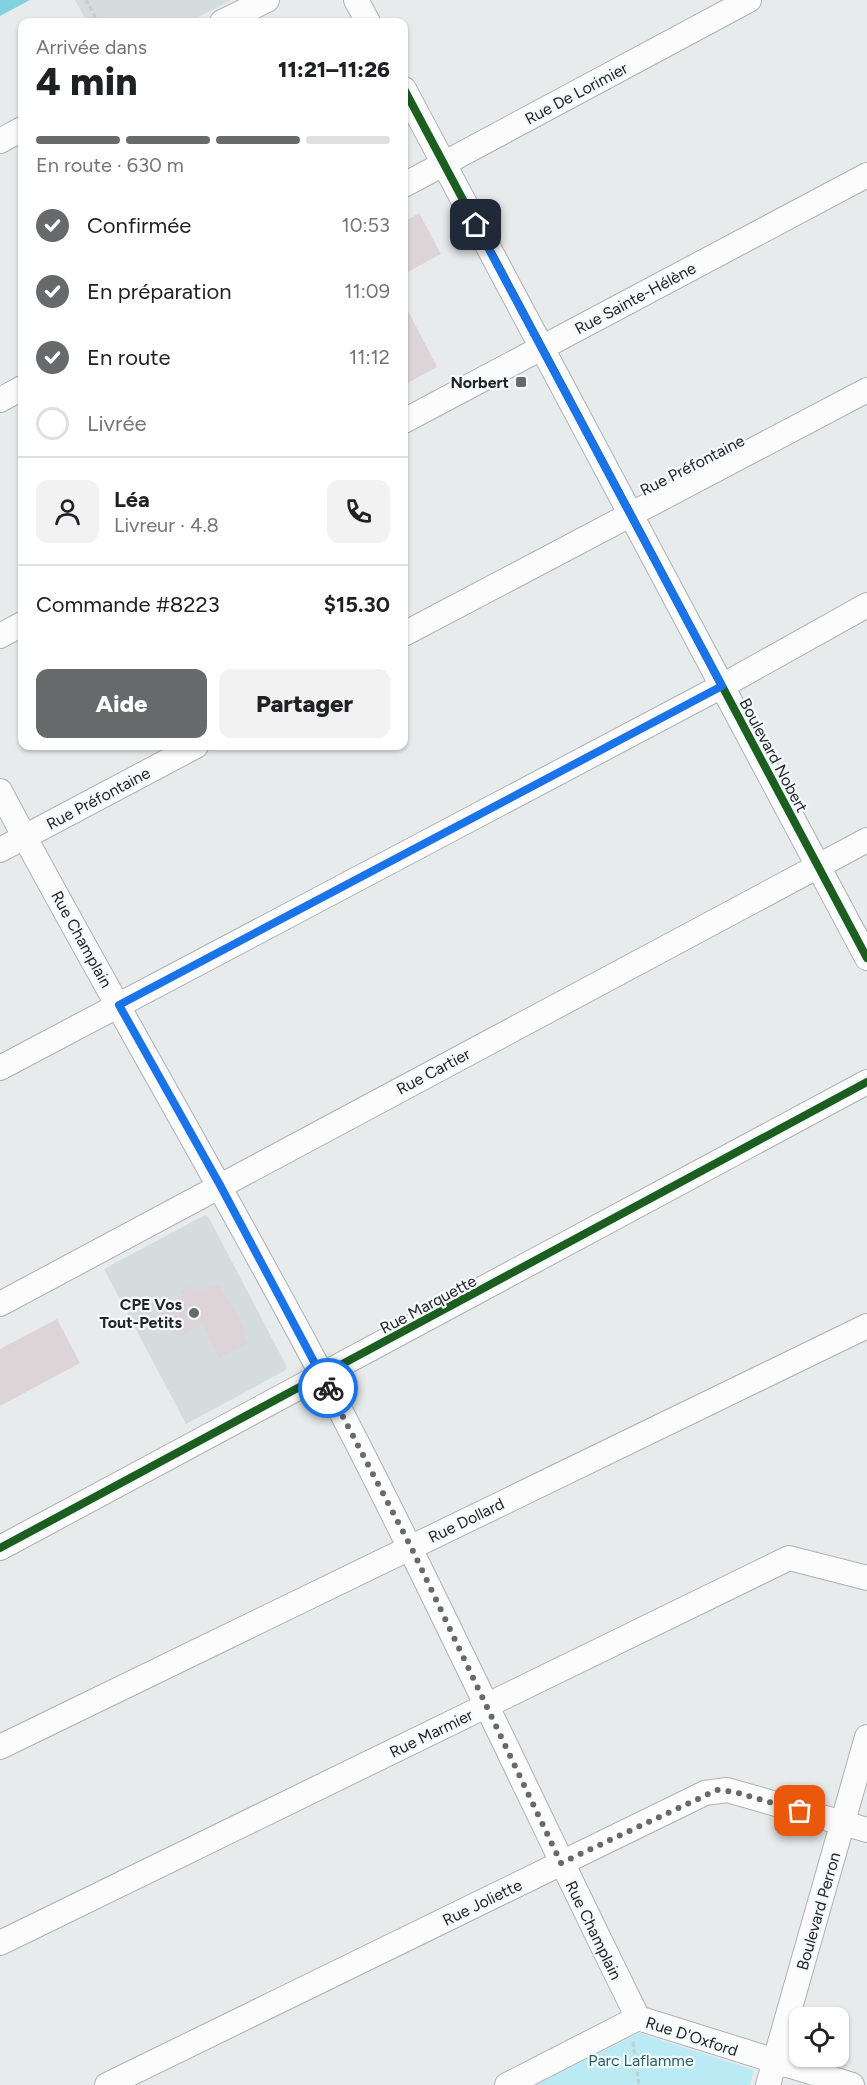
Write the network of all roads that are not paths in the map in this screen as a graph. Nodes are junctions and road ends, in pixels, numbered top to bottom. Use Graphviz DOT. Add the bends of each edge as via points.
graph roads {
  1 [pos="267,0"];
  2 [pos="356,0"];
  3 [pos="748,0"];
  4 [pos="230,18"];
  5 [pos="366,18"];
  6 [pos="408,96"];
  7 [pos="18,131"];
  8 [pos="0,141"];
  9 [pos="444,164"];
  10 [pos="867,175"];
  11 [pos="408,183"];
  12 [pos="542,347"];
  13 [pos="18,390"];
  14 [pos="867,390"];
  15 [pos="0,400"];
  16 [pos="408,419"];
  17 [pos="630,513"];
  18 [pos="867,605"];
  19 [pos="18,626"];
  20 [pos="408,632"];
  21 [pos="0,636"];
  22 [pos="722,686"];
  23 [pos="188,750"];
  24 [pos="0,790"];
  25 [pos="25,837"];
  26 [pos="867,840"];
  27 [pos="0,850"];
  28 [pos="818,865"];
  29 [pos="867,958"];
  30 [pos="119,1005"];
  31 [pos="0,1068"];
  32 [pos="867,1082"];
  33 [pos="220,1185"];
  34 [pos="0,1304"];
  35 [pos="867,1326"];
  36 [pos="322,1376"];
  37 [pos="411,1547"];
  38 [pos="0,1548"];
  39 [pos="867,1578"];
  40 [pos="485,1706"];
  41 [pos="867,1737"];
  42 [pos="0,1747"];
  43 [pos="842,1824"];
  44 [pos="867,1830"];
  45 [pos="561,1863"];
  46 [pos="0,1943"];
  47 [pos="634,2020"];
  48 [pos="771,2074"];
  49 [pos="107,2085"];
  50 [pos="507,2085"];
  51 [pos="852,2085"];
  1 -- 4 [label="street"];
  2 -- 5 [label="street"];
  3 -- 9 [label="street, Rue De Lorimier"];
  6 -- 9 [label="street, Boulevard Nobert"];
  7 -- 8 [label="street"];
  9 -- 11 [label="street, Rue De Lorimier"];
  9 -- 12 [label="street, Boulevard Nobert"];
  10 -- 12 [label="street, Rue Sainte-Hélène"];
  12 -- 16 [label="street, Rue Sainte-Hélène"];
  12 -- 17 [label="street, Boulevard Nobert"];
  13 -- 15 [label="street"];
  14 -- 17 [label="street, Rue Préfontaine"];
  17 -- 20 [label="street, Rue Préfontaine"];
  17 -- 22 [label="street, Boulevard Nobert"];
  18 -- 22 [label="street"];
  19 -- 21 [label="street"];
  22 -- 28 [label="street, Boulevard Nobert"];
  22 -- 30 [label="street"];
  23 -- 25 [label="street, Rue Préfontaine"];
  24 -- 25 [label="street, Rue Champlain"];
  25 -- 27 [label="street, Rue Préfontaine"];
  25 -- 30 [label="street, Rue Champlain"];
  26 -- 28 [label="street, Rue Cartier"];
  28 -- 29 [label="street, Boulevard Nobert"];
  28 -- 33 [label="street, Rue Cartier"];
  30 -- 31 [label="street"];
  30 -- 33 [label="street, Rue Champlain"];
  32 -- 36 [label="street, Rue Marquette"];
  33 -- 34 [label="street, Rue Cartier"];
  33 -- 36 [label="street, Rue Champlain"];
  35 -- 37 [label="street, Rue Dollard"];
  36 -- 37 [label="street, Rue Champlain"];
  36 -- 38 [label="street, Rue Marquette"];
  37 -- 40 [label="street, Rue Champlain"];
  37 -- 42 [label="street, Rue Dollard"];
  39 -- 40 [label="street, Rue Marmier" via="789,1558"];
  40 -- 45 [label="street, Rue Champlain"];
  40 -- 46 [label="street, Rue Marmier"];
  41 -- 43 [label="street, Boulevard Perron"];
  43 -- 44 [label="street, Rue Joliette"];
  43 -- 45 [label="street, Rue Joliette" via="717,1790"];
  43 -- 48 [label="street, Boulevard Perron"];
  45 -- 47 [label="street, Rue Champlain"];
  45 -- 49 [label="street, Rue Joliette"];
  47 -- 48 [label="street, Rue D'Oxford"];
  47 -- 50 [label="street, Rue D'Oxford"];
  48 -- 51 [label="street, Rue D'Oxford"];
}
